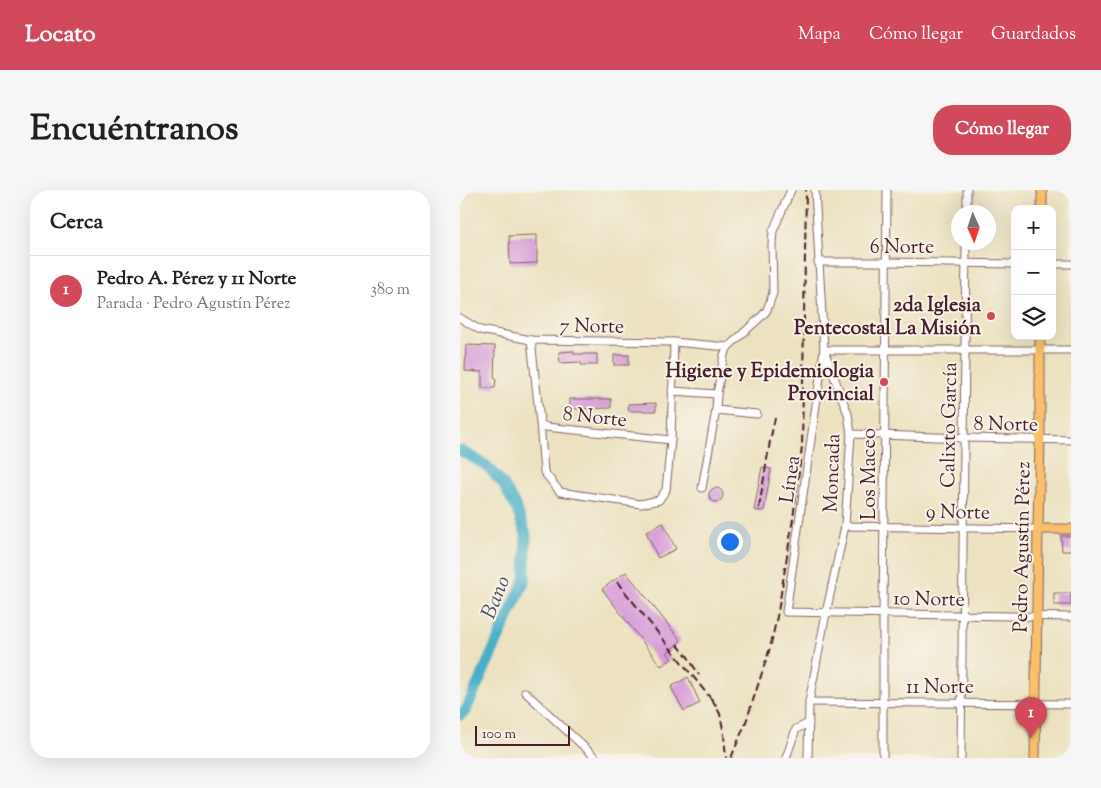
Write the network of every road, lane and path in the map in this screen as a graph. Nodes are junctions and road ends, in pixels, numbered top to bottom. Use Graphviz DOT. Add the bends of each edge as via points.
graph roads {
  1 [pos="791,190"];
  2 [pos="816,190"];
  3 [pos="887,190"];
  4 [pos="967,190"];
  5 [pos="1042,190"];
  6 [pos="967,205"];
  7 [pos="1042,205"];
  8 [pos="966,250"];
  9 [pos="818,262"];
  10 [pos="886,262"];
  11 [pos="966,263"];
  12 [pos="1011,264"];
  13 [pos="1056,264"];
  14 [pos="1071,264"];
  15 [pos="460,318"];
  16 [pos="531,340"];
  17 [pos="1040,340"];
  18 [pos="674,342"];
  19 [pos="728,347"];
  20 [pos="824,350"];
  21 [pos="885,350"];
  22 [pos="965,350"];
  23 [pos="1040,350"];
  24 [pos="1071,350"];
  25 [pos="672,391"];
  26 [pos="717,394"];
  27 [pos="716,410"];
  28 [pos="757,414"];
  29 [pos="543,424"];
  30 [pos="851,434"];
  31 [pos="884,435"];
  32 [pos="964,438"];
  33 [pos="671,440"];
  34 [pos="1040,440"];
  35 [pos="1071,440"];
  36 [pos="702,488"];
  37 [pos="845,526"];
  38 [pos="884,527"];
  39 [pos="964,528"];
  40 [pos="1038,529"];
  41 [pos="1071,529"];
  42 [pos="786,612"];
  43 [pos="826,613"];
  44 [pos="883,614"];
  45 [pos="963,615"];
  46 [pos="1037,616"];
  47 [pos="1071,617"];
  48 [pos="525,692"];
  49 [pos="809,702"];
  50 [pos="883,702"];
  51 [pos="962,703"];
  52 [pos="1036,703"];
  53 [pos="1071,704"];
  54 [pos="809,722"];
  55 [pos="596,758"];
  56 [pos="786,758"];
  57 [pos="808,758"];
  58 [pos="883,758"];
  59 [pos="962,758"];
  60 [pos="1035,758"];
  1 -- 19 [label="street" via="774,231 773,293 767,310"];
  2 -- 9 [label="street, Moncada"];
  3 -- 10 [label="street, Los Maceo"];
  4 -- 6 [label="street"];
  5 -- 7 [label="main road"];
  8 -- 11 [label="street, Calixto García"];
  9 -- 10 [label="street, 6 Norte"];
  9 -- 20 [label="street, Moncada"];
  10 -- 11 [label="street, 6 Norte"];
  10 -- 21 [label="street, Los Maceo"];
  11 -- 12 [label="street, 6 Norte"];
  11 -- 22 [label="street, Calixto García"];
  13 -- 14 [label="street"];
  15 -- 16 [label="street, 7 Norte" via="480,330"];
  16 -- 18 [label="street, 7 Norte"];
  16 -- 29 [label="street"];
  17 -- 23 [label="main road, Pedro Agustín Pérez"];
  18 -- 19 [label="street, 7 Norte"];
  18 -- 25 [label="street"];
  19 -- 26 [label="street"];
  20 -- 21 [label="street"];
  20 -- 30 [label="street, Moncada" via="848,414"];
  20 -- 42 [label="street, Línea"];
  21 -- 22 [label="street"];
  21 -- 31 [label="street, Los Maceo"];
  22 -- 23 [label="street"];
  22 -- 32 [label="street, Calixto García"];
  23 -- 24 [label="street"];
  23 -- 34 [label="main road, Pedro Agustín Pérez"];
  25 -- 26 [label="street"];
  25 -- 33 [label="street"];
  26 -- 27 [label="street"];
  27 -- 28 [label="street"];
  27 -- 36 [label="street"];
  29 -- 33 [label="street, 8 Norte"];
  29 -- 33 [label="street" via="544,472 560,492 641,504 659,500 666,490"];
  30 -- 31 [label="street, 8 Norte"];
  30 -- 37 [label="street, Moncada"];
  31 -- 32 [label="street, 8 Norte"];
  31 -- 38 [label="street, Los Maceo"];
  32 -- 34 [label="street, 8 Norte"];
  32 -- 39 [label="street, Calixto García"];
  34 -- 35 [label="street, 8 Norte"];
  34 -- 40 [label="main road, Pedro Agustín Pérez"];
  37 -- 38 [label="street, 9 Norte"];
  37 -- 43 [label="street, Moncada"];
  38 -- 39 [label="street, 9 Norte"];
  38 -- 44 [label="street, Los Maceo"];
  39 -- 40 [label="street, 9 Norte"];
  39 -- 45 [label="street, Calixto García"];
  40 -- 41 [label="main road, 9 Norte"];
  40 -- 46 [label="main road, Pedro Agustín Pérez"];
  42 -- 43 [label="street, 10 Norte"];
  43 -- 44 [label="street, 10 Norte"];
  43 -- 49 [label="street, Moncada"];
  44 -- 45 [label="street, 10 Norte"];
  44 -- 50 [label="street, Los Maceo"];
  45 -- 46 [label="street, 10 Norte"];
  45 -- 51 [label="street, Calixto García"];
  46 -- 47 [label="street, 10 Norte"];
  46 -- 52 [label="main road, Pedro Agustín Pérez"];
  48 -- 55 [label="street"];
  49 -- 50 [label="street, 11 Norte"];
  49 -- 54 [label="street, Moncada"];
  50 -- 51 [label="street, 11 Norte"];
  50 -- 58 [label="street, Los Maceo"];
  51 -- 52 [label="street, 11 Norte"];
  51 -- 59 [label="street, Calixto García"];
  52 -- 53 [label="street, 11 Norte"];
  52 -- 60 [label="main road, Pedro Agustín Pérez"];
  54 -- 56 [label="street" via="796,729"];
  54 -- 57 [label="street, Moncada"];
}
